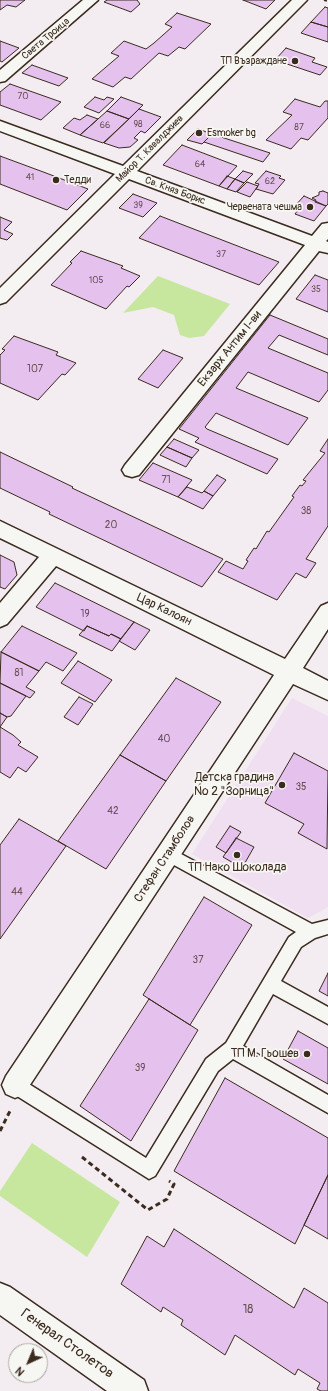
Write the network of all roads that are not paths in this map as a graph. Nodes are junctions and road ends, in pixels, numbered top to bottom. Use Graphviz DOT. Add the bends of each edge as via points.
graph roads {
  1 [pos="91,0"];
  2 [pos="300,0"];
  3 [pos="0,78"];
  4 [pos="0,126"];
  5 [pos="126,172"];
  6 [pos="328,228"];
  7 [pos="322,245"];
  8 [pos="0,298"];
  9 [pos="132,470"];
  10 [pos="0,530"];
  11 [pos="52,555"];
  12 [pos="328,612"];
  13 [pos="0,618"];
  14 [pos="289,672"];
  15 [pos="328,691"];
  16 [pos="168,854"];
  17 [pos="328,927"];
  18 [pos="311,932"];
  19 [pos="270,983"];
  20 [pos="328,1016"];
  21 [pos="232,1049"];
  22 [pos="15,1085"];
  23 [pos="328,1104"];
  24 [pos="0,1297"];
  25 [pos="134,1391"];
  1 -- 3 [label="street, Света Троица"];
  2 -- 5 [label="street, Майор Т. Кавалджиев"];
  4 -- 5 [label="street, Св. Княз Борис"];
  5 -- 7 [label="street, Св. Княз Борис"];
  5 -- 8 [label="street, Майор Т. Кавалджиев"];
  6 -- 7 [label="street, Екзарх Антим I-ви"];
  7 -- 9 [label="street, Екзарх Антим I-ви"];
  10 -- 11 [label="street, Цар Калоян"];
  11 -- 13 [label="street"];
  11 -- 14 [label="street, Цар Калоян"];
  12 -- 14 [label="street, Стефан Стамболов"];
  14 -- 15 [label="street, Цар Калоян"];
  14 -- 16 [label="street, Стефан Стамболов"];
  16 -- 18 [label="lane"];
  16 -- 22 [label="street, Стефан Стамболов"];
  17 -- 18 [label="lane"];
  18 -- 19 [label="lane" via="295,942"];
  19 -- 20 [label="lane"];
  19 -- 21 [label="lane"];
  21 -- 22 [label="lane" via="212,1065 149,1170"];
  21 -- 23 [label="lane"];
  24 -- 25 [label="street, Генерал Столетов"];
}
